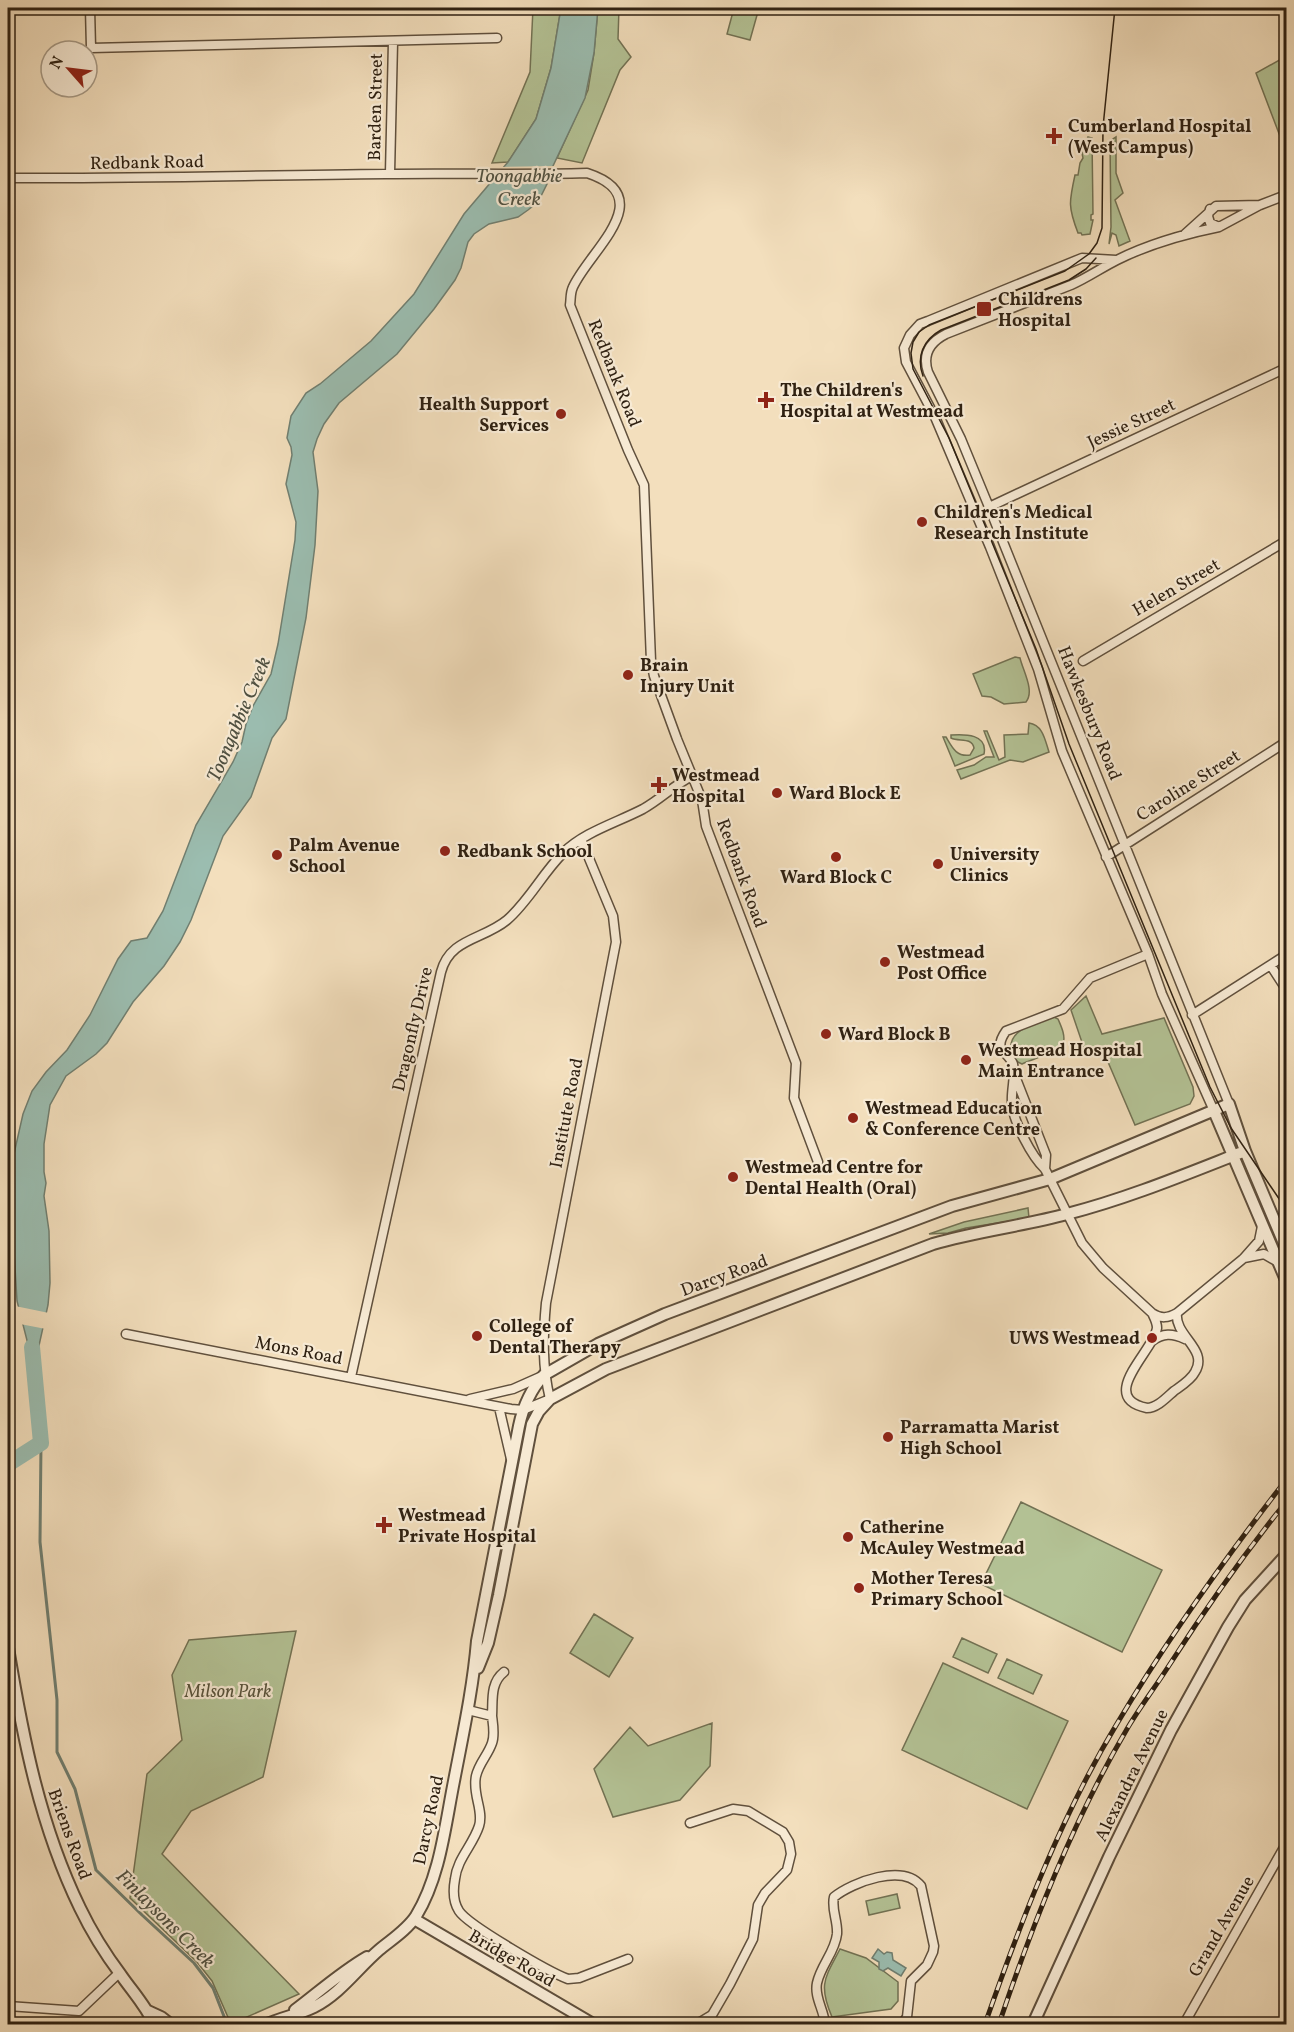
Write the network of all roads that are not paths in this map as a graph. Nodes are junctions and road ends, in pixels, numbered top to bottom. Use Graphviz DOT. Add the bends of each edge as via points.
graph roads {
  1 [pos="90,8"];
  2 [pos="497,38"];
  3 [pos="393,42"];
  4 [pos="390,173"];
  5 [pos="8,178"];
  6 [pos="1287,195"];
  7 [pos="1260,205"];
  8 [pos="1220,206"];
  9 [pos="1210,210"];
  10 [pos="1222,226"];
  11 [pos="1184,234"];
  12 [pos="1117,260"];
  13 [pos="1287,368"];
  14 [pos="988,507"];
  15 [pos="1287,541"];
  16 [pos="1083,661"];
  17 [pos="1287,742"];
  18 [pos="692,776"];
  19 [pos="581,839"];
  20 [pos="1125,845"];
  21 [pos="1106,857"];
  22 [pos="1148,954"];
  23 [pos="1287,955"];
  24 [pos="1271,966"];
  25 [pos="1287,989"];
  26 [pos="1192,1015"];
  27 [pos="1013,1072"];
  28 [pos="1228,1104"];
  29 [pos="1214,1111"];
  30 [pos="1245,1150"];
  31 [pos="1234,1155"];
  32 [pos="818,1162"];
  33 [pos="1045,1169"];
  34 [pos="1050,1179"];
  35 [pos="1067,1214"];
  36 [pos="1262,1226"];
  37 [pos="1283,1239"];
  38 [pos="1287,1248"];
  39 [pos="1244,1258"];
  40 [pos="1278,1262"];
  41 [pos="1287,1280"];
  42 [pos="1177,1313"];
  43 [pos="1153,1315"];
  44 [pos="126,1334"];
  45 [pos="1188,1340"];
  46 [pos="1152,1341"];
  47 [pos="544,1375"];
  48 [pos="351,1377"];
  49 [pos="466,1399"];
  50 [pos="550,1399"];
  51 [pos="499,1407"];
  52 [pos="523,1410"];
  53 [pos="512,1462"];
  54 [pos="516,1511"];
  55 [pos="1287,1556"];
  56 [pos="494,1560"];
  57 [pos="8,1648"];
  58 [pos="504,1672"];
  59 [pos="474,1676"];
  60 [pos="468,1710"];
  61 [pos="492,1716"];
  62 [pos="690,1823"];
  63 [pos="1287,1844"];
  64 [pos="414,1919"];
  65 [pos="628,1959"];
  66 [pos="119,1973"];
  67 [pos="8,2006"];
  68 [pos="148,2012"];
  69 [pos="291,2020"];
  70 [pos="154,2025"];
  71 [pos="170,2025"];
  72 [pos="267,2025"];
  73 [pos="593,2025"];
  74 [pos="697,2025"];
  75 [pos="825,2025"];
  76 [pos="902,2025"];
  77 [pos="1033,2025"];
  78 [pos="1184,2025"];
  1 -- 3 [label="street" via="91,48"];
  2 -- 3 [label="street"];
  3 -- 4 [label="street, Barden Street"];
  4 -- 5 [label="street, Redbank Road"];
  4 -- 18 [label="street, Redbank Road" via="587,173 601,177 618,196 621,208 616,224 580,275 570,305 644,485 651,661"];
  6 -- 7 [label="street"];
  7 -- 8 [label="street"];
  7 -- 10 [label="street"];
  8 -- 9 [label="street"];
  8 -- 10 [label="street" via="1230,215"];
  9 -- 10 [label="street" via="1210,223"];
  9 -- 11 [label="street"];
  10 -- 11 [label="street"];
  11 -- 12 [label="street"];
  12 -- 14 [label="street, Hawkesbury Road" via="1080,281 936,339 928,350 926,368 961,439"];
  12 -- 21 [label="street, Hawkesbury Road" via="1082,258 936,317 914,329 904,348 909,370 943,436 1022,626 1062,751"];
  13 -- 14 [label="street, Jessie Street"];
  14 -- 20 [label="street, Hawkesbury Road"];
  15 -- 16 [label="street, Helen Street"];
  17 -- 20 [label="street, Caroline Street"];
  18 -- 19 [label="street, Dragonfly Drive" via="642,809"];
  18 -- 32 [label="street, Redbank Road" via="706,826 796,1063 794,1098"];
  19 -- 47 [label="street, Institute Road" via="613,916 616,942 546,1303"];
  19 -- 48 [label="street, Dragonfly Drive" via="562,854 506,921 453,950 444,962"];
  20 -- 21 [label="street, Caroline Street"];
  20 -- 26 [label="street, Hawkesbury Road"];
  21 -- 22 [label="street, Hawkesbury Road"];
  22 -- 27 [label="street" via="1090,978 1063,1008 1005,1031 1001,1049 1012,1063"];
  22 -- 29 [label="street, Hawkesbury Road"];
  23 -- 24 [label="street"];
  24 -- 25 [label="street"];
  24 -- 26 [label="street"];
  26 -- 28 [label="street, Hawkesbury Road"];
  27 -- 33 [label="street" via="1046,1155"];
  27 -- 33 [label="street" via="1013,1112 1036,1160"];
  28 -- 29 [label="street"];
  28 -- 30 [label="street, Hawkesbury Road"];
  29 -- 31 [label="street, Hawkesbury Road"];
  29 -- 34 [label="street, Darcy Road"];
  30 -- 31 [label="street, Darcy Road"];
  30 -- 37 [label="street, Hawkesbury Road"];
  31 -- 35 [label="street, Darcy Road" via="1123,1198"];
  31 -- 36 [label="street, Hawkesbury Road"];
  33 -- 34 [label="street"];
  34 -- 35 [label="street"];
  34 -- 47 [label="street, Darcy Road" via="952,1206 665,1314 598,1344"];
  35 -- 43 [label="street" via="1091,1256"];
  35 -- 50 [label="street, Darcy Road" via="933,1244 606,1369"];
  36 -- 39 [label="street" via="1258,1240"];
  36 -- 40 [label="street, Hawkesbury Road"];
  37 -- 38 [label="street, Hawkesbury Road"];
  39 -- 40 [label="street" via="1264,1254"];
  39 -- 42 [label="street"];
  40 -- 41 [label="street, Hawkesbury Road"];
  42 -- 43 [label="street" via="1163,1318"];
  42 -- 45 [label="street" via="1177,1325"];
  43 -- 46 [label="street" via="1156,1329"];
  44 -- 48 [label="street, Mons Road"];
  45 -- 46 [label="street" via="1170,1334"];
  45 -- 46 [label="street" via="1197,1352 1195,1373 1157,1405 1147,1408 1132,1401 1126,1384"];
  47 -- 49 [label="street, Mons Road" via="513,1389"];
  47 -- 50 [label="street, Institute Road"];
  47 -- 52 [label="street, Darcy Road"];
  48 -- 49 [label="street, Mons Road"];
  49 -- 51 [label="street, Mons Road"];
  50 -- 52 [label="street, Mons Road"];
  50 -- 54 [label="street, Darcy Road" via="532,1424"];
  51 -- 52 [label="street, Mons Road"];
  51 -- 53 [label="street"];
  52 -- 53 [label="street, Darcy Road"];
  53 -- 56 [label="street, Darcy Road"];
  54 -- 56 [label="street" via="506,1523"];
  54 -- 59 [label="street, Darcy Road" via="488,1643"];
  55 -- 77 [label="street, Alexandra Avenue" via="1239,1609 1170,1730"];
  56 -- 59 [label="street, Darcy Road"];
  57 -- 66 [label="street, Briens Road" via="41,1810 81,1909"];
  58 -- 61 [label="street" via="493,1689"];
  59 -- 60 [label="street, Darcy Road"];
  60 -- 61 [label="street"];
  60 -- 64 [label="street, Darcy Road" via="438,1859 429,1890"];
  61 -- 65 [label="street" via="494,1740 479,1767 475,1785 480,1825 455,1878 455,1903 460,1913 568,1979"];
  62 -- 74 [label="street" via="733,1809 748,1811 783,1832 791,1854 787,1870 758,1905 753,1939 712,2015"];
  63 -- 78 [label="street, Grand Avenue"];
  64 -- 69 [label="street, Darcy Road" via="351,1979"];
  64 -- 73 [label="street, Bridge Road"];
  66 -- 67 [label="street" via="79,2011"];
  66 -- 68 [label="street, Briens Road"];
  68 -- 70 [label="street, Briens Road"];
  68 -- 71 [label="street, Briens Road"];
  69 -- 72 [label="street, Darcy Road"];
  75 -- 76 [label="street" via="816,1992 835,1945 834,1897 859,1883 903,1876 921,1886 934,1946 931,1959 911,1982 907,2017"];
}
